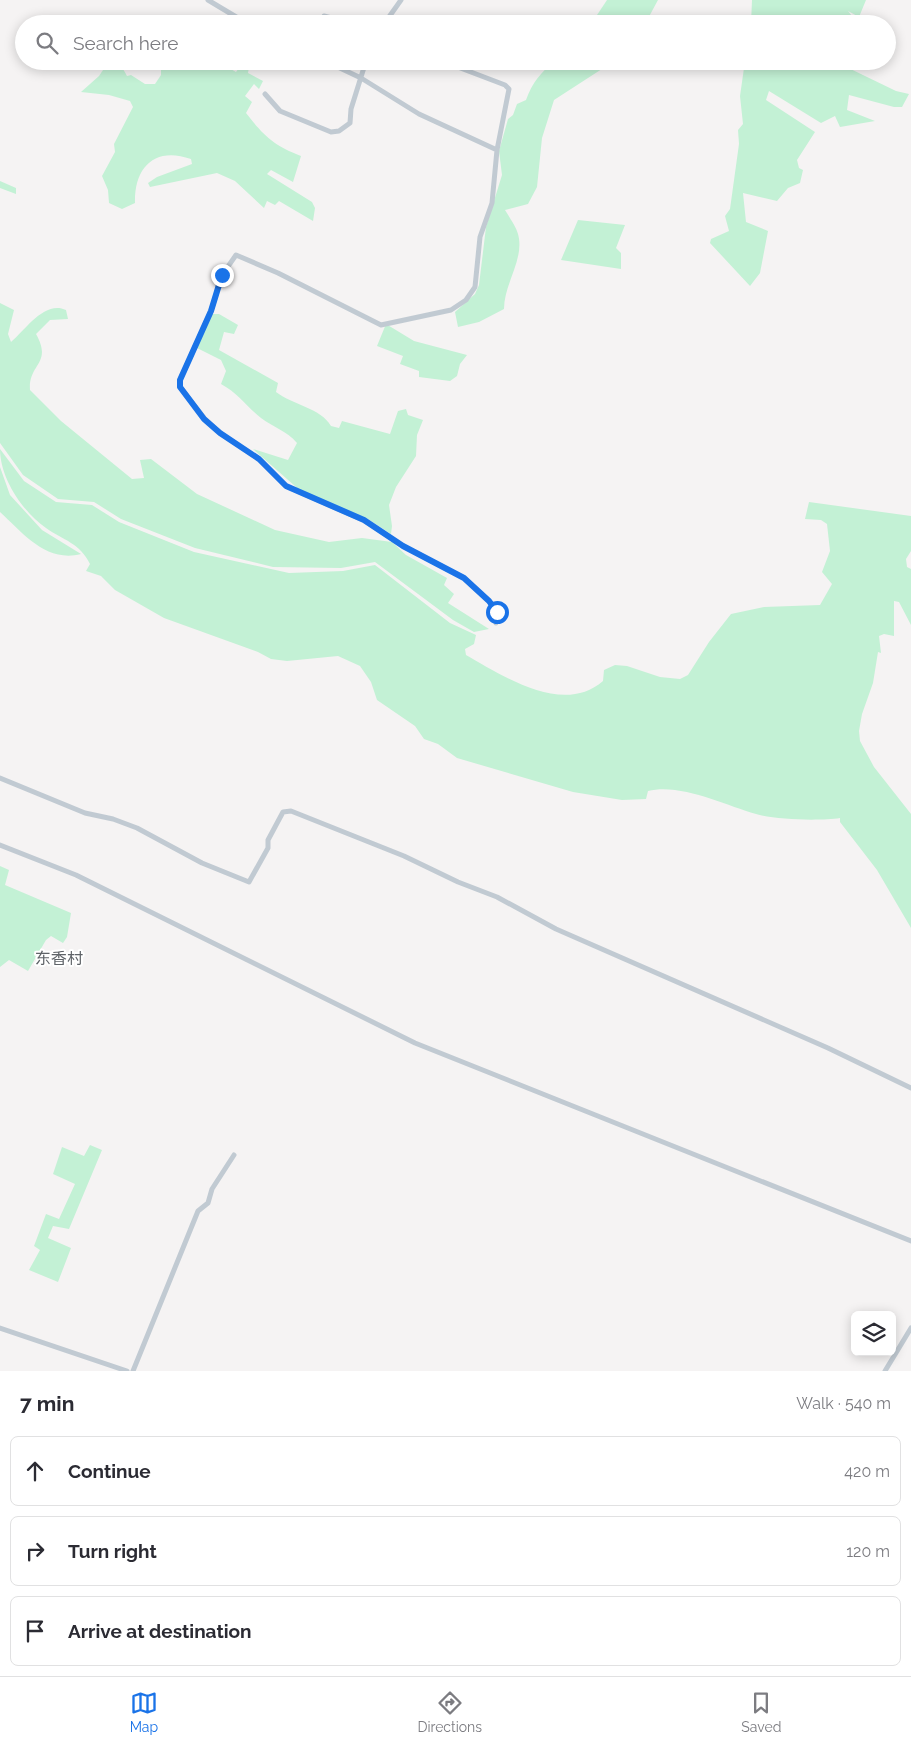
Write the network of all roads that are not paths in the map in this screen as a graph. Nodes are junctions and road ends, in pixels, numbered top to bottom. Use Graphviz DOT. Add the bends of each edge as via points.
graph roads {
  1 [pos="208,0"];
  2 [pos="401,0"];
  3 [pos="233,15"];
  4 [pos="390,15"];
  5 [pos="344,70"];
  6 [pos="363,70"];
  7 [pos="466,70"];
  8 [pos="361,78"];
  9 [pos="265,94"];
  10 [pos="497,150"];
  11 [pos="496,623"];
  12 [pos="0,778"];
  13 [pos="0,845"];
  14 [pos="911,1088"];
  15 [pos="234,1155"];
  16 [pos="911,1241"];
  17 [pos="0,1328"];
  18 [pos="911,1328"];
  19 [pos="127,1371"];
  20 [pos="133,1371"];
  21 [pos="885,1371"];
  1 -- 3 [label="street"];
  2 -- 4 [label="street"];
  5 -- 8 [label="street"];
  6 -- 8 [label="street"];
  7 -- 10 [label="street" via="509,89"];
  8 -- 9 [label="street" via="351,108 350,123 339,131 331,132 280,111"];
  8 -- 10 [label="street" via="420,114"];
  10 -- 11 [label="street" via="495,187 480,237 475,287 466,300 451,310 381,325 236,255 222,275 211,311 180,380 180,387 204,419 259,459 286,486 364,520 403,546 464,578 497,612"];
  12 -- 14 [label="street" via="84,814 113,819 137,828 202,863 249,882 283,812 291,811 497,897 556,929 828,1048"];
  13 -- 16 [label="street" via="76,875 415,1043"];
  15 -- 20 [label="street" via="212,1190 208,1203 198,1211"];
  17 -- 19 [label="street"];
  18 -- 21 [label="street"];
}
